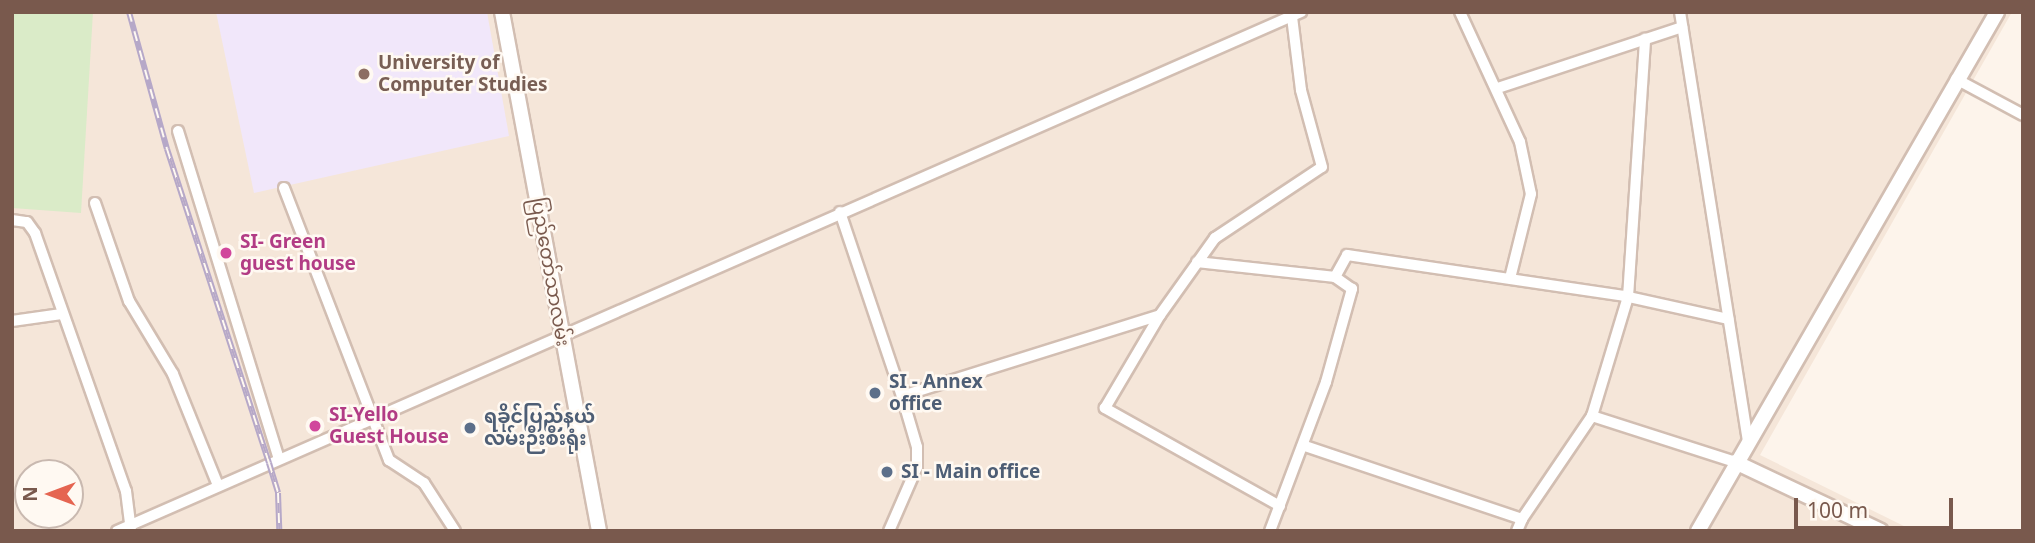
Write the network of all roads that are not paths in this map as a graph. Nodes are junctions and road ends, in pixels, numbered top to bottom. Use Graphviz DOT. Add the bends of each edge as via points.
graph roads {
  1 [pos="502,12"];
  2 [pos="1460,12"];
  3 [pos="1680,12"];
  4 [pos="1997,12"];
  5 [pos="1297,14"];
  6 [pos="1682,27"];
  7 [pos="1645,39"];
  8 [pos="1956,79"];
  9 [pos="1497,88"];
  10 [pos="2023,115"];
  11 [pos="178,131"];
  12 [pos="284,187"];
  13 [pos="95,203"];
  14 [pos="840,212"];
  15 [pos="12,220"];
  16 [pos="1197,262"];
  17 [pos="1335,277"];
  18 [pos="1510,278"];
  19 [pos="1628,297"];
  20 [pos="62,314"];
  21 [pos="1160,315"];
  22 [pos="1728,318"];
  23 [pos="12,321"];
  24 [pos="561,332"];
  25 [pos="902,396"];
  26 [pos="1592,416"];
  27 [pos="370,419"];
  28 [pos="1748,439"];
  29 [pos="1305,446"];
  30 [pos="279,459"];
  31 [pos="1735,462"];
  32 [pos="217,483"];
  33 [pos="1280,506"];
  34 [pos="1522,519"];
  35 [pos="130,528"];
  36 [pos="117,531"];
  37 [pos="455,531"];
  38 [pos="599,531"];
  39 [pos="889,531"];
  40 [pos="1270,531"];
  41 [pos="1517,531"];
  42 [pos="1698,531"];
  43 [pos="1881,531"];
  1 -- 24 [label="street, ပြည်တော်သာလမ်း"];
  2 -- 9 [label="street"];
  3 -- 6 [label="street"];
  4 -- 8 [label="street"];
  5 -- 14 [label="street"];
  5 -- 16 [label="street" via="1301,89 1322,167 1214,238"];
  6 -- 7 [label="street"];
  6 -- 22 [label="street"];
  7 -- 9 [label="street"];
  7 -- 19 [label="street"];
  8 -- 10 [label="street"];
  8 -- 28 [label="street"];
  9 -- 18 [label="street" via="1520,142 1531,194"];
  11 -- 30 [label="street"];
  12 -- 27 [label="street"];
  13 -- 32 [label="street" via="129,301 173,374"];
  14 -- 24 [label="street"];
  14 -- 25 [label="street"];
  15 -- 20 [label="street" via="27,222 35,233"];
  16 -- 17 [label="street"];
  16 -- 21 [label="street"];
  17 -- 18 [label="street" via="1347,255"];
  17 -- 29 [label="street" via="1352,289"];
  18 -- 19 [label="street"];
  19 -- 22 [label="street"];
  19 -- 26 [label="street"];
  20 -- 23 [label="street"];
  20 -- 35 [label="street" via="126,491"];
  21 -- 25 [label="street"];
  21 -- 33 [label="street" via="1105,408"];
  22 -- 28 [label="street"];
  24 -- 27 [label="street"];
  24 -- 38 [label="street, ပြည်တော်သာလမ်း"];
  25 -- 39 [label="street" via="917,447 916,467"];
  26 -- 31 [label="street"];
  26 -- 34 [label="street"];
  27 -- 30 [label="street"];
  27 -- 37 [label="street" via="389,460 424,483"];
  28 -- 31 [label="street"];
  29 -- 33 [label="street"];
  29 -- 34 [label="street"];
  30 -- 32 [label="street"];
  31 -- 42 [label="street"];
  31 -- 43 [label="street"];
  32 -- 35 [label="street"];
  33 -- 40 [label="street"];
  34 -- 41 [label="street"];
  35 -- 36 [label="street"];
}
